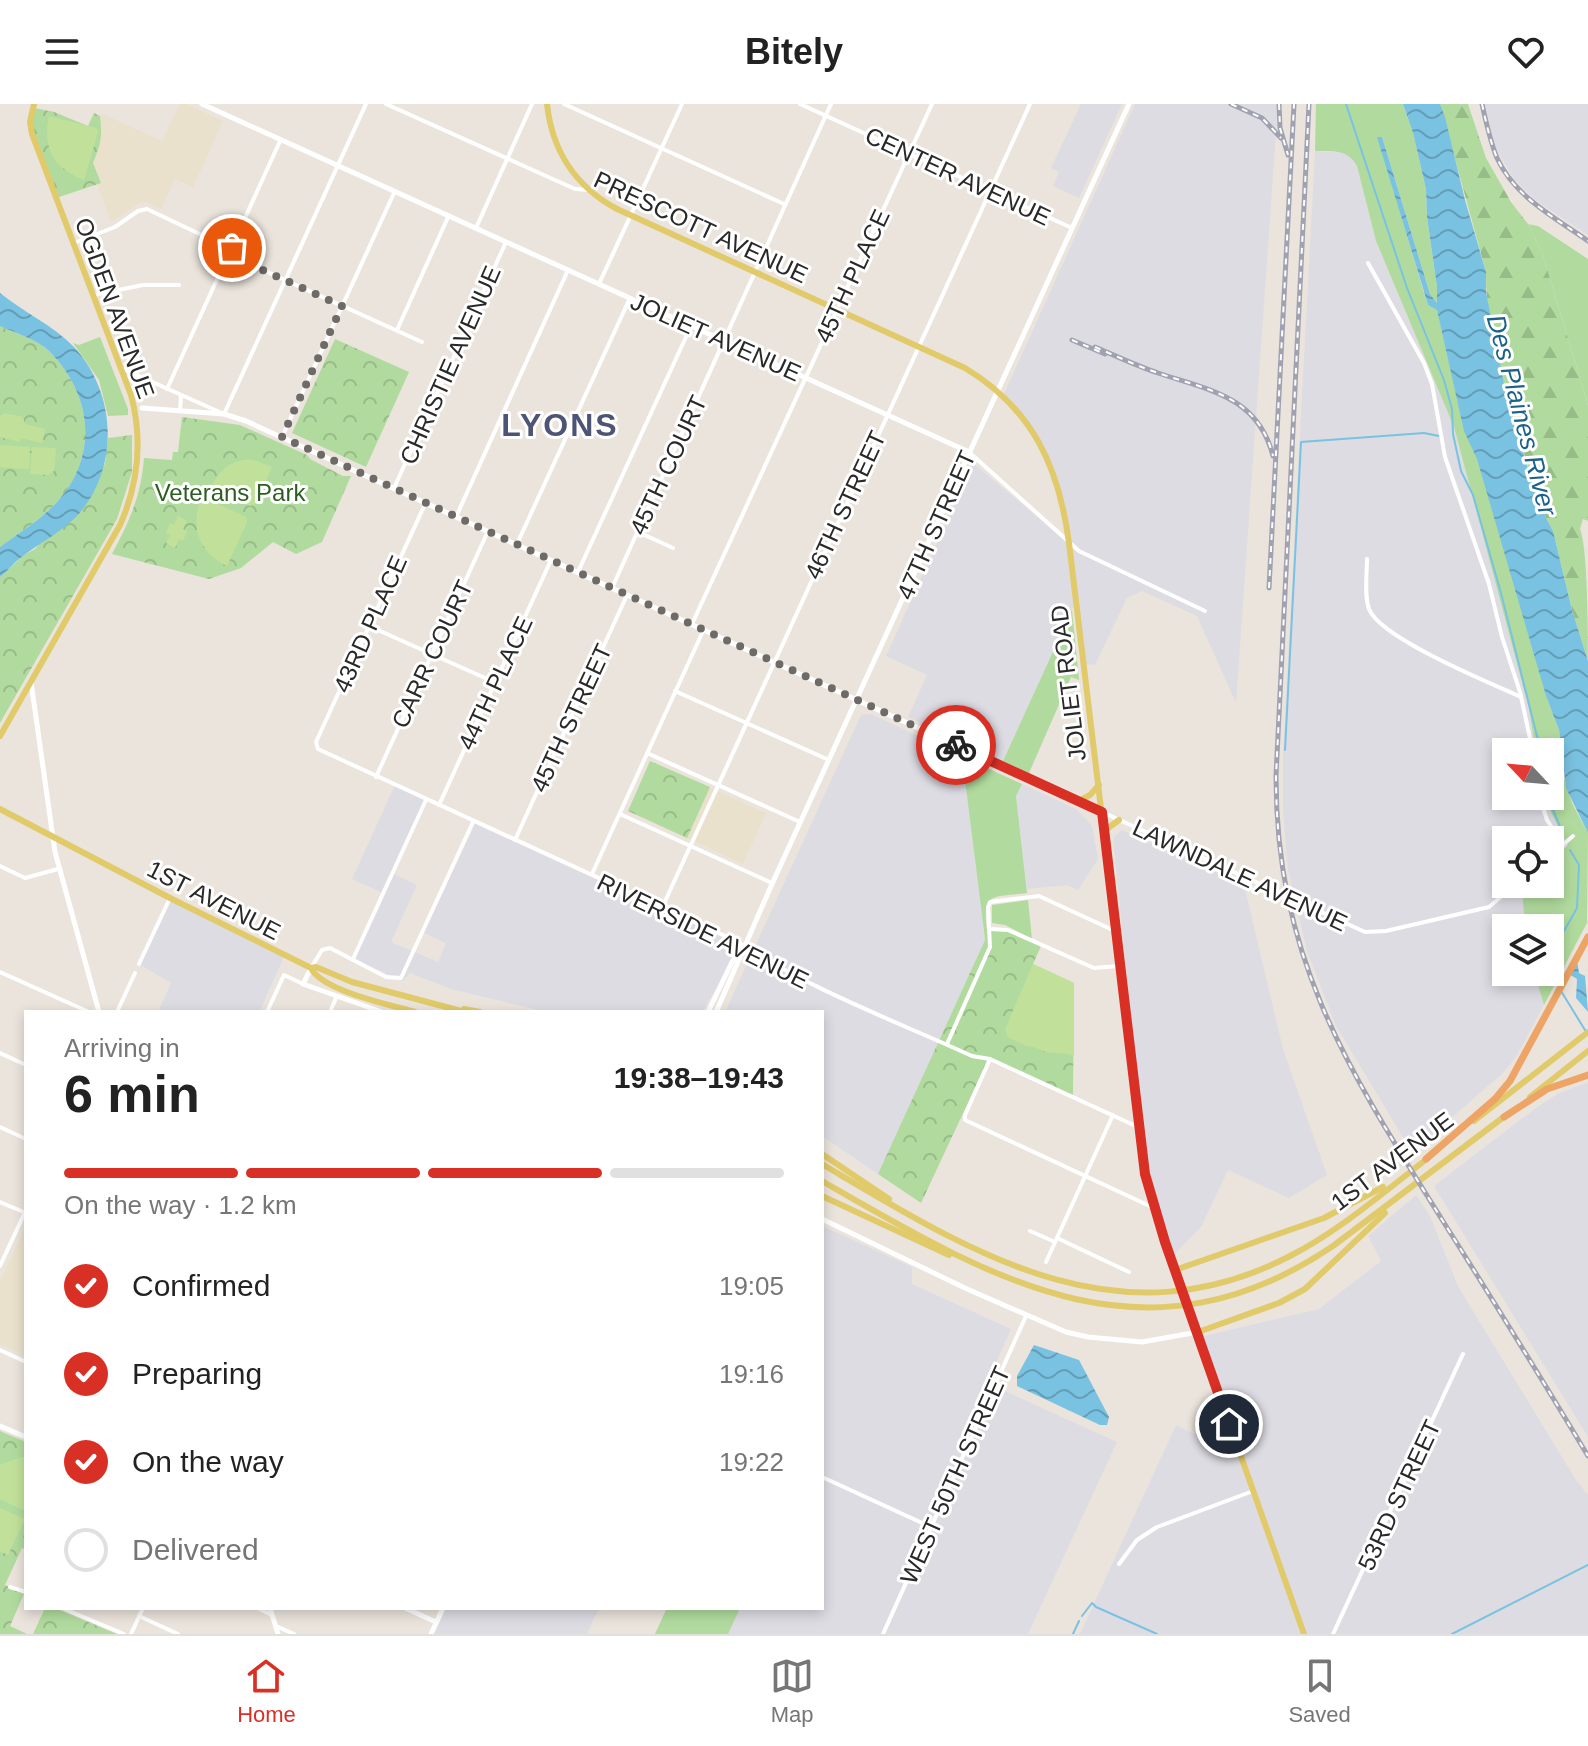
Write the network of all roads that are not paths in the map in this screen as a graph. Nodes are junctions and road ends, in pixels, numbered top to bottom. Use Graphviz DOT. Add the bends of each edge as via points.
graph roads {
  1 [pos="34,104"];
  2 [pos="202,104"];
  3 [pos="220,104"];
  4 [pos="366,104"];
  5 [pos="386,104"];
  6 [pos="532,104"];
  7 [pos="547,104"];
  8 [pos="564,104"];
  9 [pos="682,104"];
  10 [pos="800,104"];
  11 [pos="831,104"];
  12 [pos="932,104"];
  13 [pos="1030,104"];
  14 [pos="1129,104"];
  15 [pos="217,111"];
  16 [pos="826,116"];
  17 [pos="281,139"];
  18 [pos="661,148"];
  19 [pos="909,154"];
  20 [pos="507,159"];
  21 [pos="337,165"];
  22 [pos="588,190"];
  23 [pos="395,191"];
  24 [pos="990,191"];
  25 [pos="784,205"];
  26 [pos="449,215"];
  27 [pos="631,215"];
  28 [pos="476,228"];
  29 [pos="1072,228"];
  30 [pos="506,242"];
  31 [pos="72,244"];
  32 [pos="230,252"];
  33 [pos="1368,263"];
  34 [pos="568,270"];
  35 [pos="755,271"];
  36 [pos="285,280"];
  37 [pos="599,284"];
  38 [pos="179,285"];
  39 [pos="92,296"];
  40 [pos="630,298"];
  41 [pos="342,306"];
  42 [pos="836,308"];
  43 [pos="691,326"];
  44 [pos="397,330"];
  45 [pos="724,341"];
  46 [pos="422,342"];
  47 [pos="919,345"];
  48 [pos="121,368"];
  49 [pos="805,377"];
  50 [pos="167,389"];
  51 [pos="997,391"];
  52 [pos="181,396"];
  53 [pos="138,409"];
  54 [pos="180,411"];
  55 [pos="224,414"];
  56 [pos="887,415"];
  57 [pos="282,437"];
  58 [pos="969,452"];
  59 [pos="394,488"];
  60 [pos="426,502"];
  61 [pos="456,517"];
  62 [pos="488,531"];
  63 [pos="638,532"];
  64 [pos="1069,543"];
  65 [pos="517,544"];
  66 [pos="673,548"];
  67 [pos="1367,559"];
  68 [pos="551,560"];
  69 [pos="578,572"];
  70 [pos="612,588"];
  71 [pos="627,595"];
  72 [pos="1205,611"];
  73 [pos="692,624"];
  74 [pos="369,626"];
  75 [pos="704,629"];
  76 [pos="432,654"];
  77 [pos="774,661"];
  78 [pos="31,682"];
  79 [pos="495,683"];
  80 [pos="675,691"];
  81 [pos="1521,697"];
  82 [pos="857,699"];
  83 [pos="746,723"];
  84 [pos="0,736"];
  85 [pos="1530,738"];
  86 [pos="316,746"];
  87 [pos="647,753"];
  88 [pos="829,760"];
  89 [pos="376,777"];
  90 [pos="718,785"];
  91 [pos="1099,785"];
  92 [pos="426,800"];
  93 [pos="1079,801"];
  94 [pos="438,806"];
  95 [pos="0,809"];
  96 [pos="1102,812"];
  97 [pos="620,814"];
  98 [pos="1119,820"];
  99 [pos="473,822"];
  100 [pos="800,822"];
  101 [pos="1104,831"];
  102 [pos="1573,836"];
  103 [pos="52,837"];
  104 [pos="515,841"];
  105 [pos="1564,844"];
  106 [pos="690,846"];
  107 [pos="0,866"];
  108 [pos="58,869"];
  109 [pos="592,875"];
  110 [pos="772,883"];
  111 [pos="170,898"];
  112 [pos="1500,898"];
  113 [pos="662,908"];
  114 [pos="990,929"];
  115 [pos="1116,931"];
  116 [pos="1588,937"];
  117 [pos="744,946"];
  118 [pos="353,959"];
  119 [pos="139,964"];
  120 [pos="1120,966"];
  121 [pos="311,968"];
  122 [pos="0,972"];
  123 [pos="135,973"];
  124 [pos="303,984"];
  125 [pos="336,998"];
  126 [pos="419,999"];
  127 [pos="85,1010"];
  128 [pos="98,1010"];
  129 [pos="118,1010"];
  130 [pos="268,1010"];
  131 [pos="331,1010"];
  132 [pos="375,1010"];
  133 [pos="408,1010"];
  134 [pos="458,1010"];
  135 [pos="471,1010"];
  136 [pos="709,1010"];
  137 [pos="717,1010"];
  138 [pos="1588,1032"];
  139 [pos="947,1044"];
  140 [pos="1588,1051"];
  141 [pos="0,1053"];
  142 [pos="990,1059"];
  143 [pos="24,1064"];
  144 [pos="1588,1075"];
  145 [pos="1113,1115"];
  146 [pos="1504,1117"];
  147 [pos="0,1127"];
  148 [pos="1138,1127"];
  149 [pos="24,1138"];
  150 [pos="824,1155"];
  151 [pos="1426,1159"];
  152 [pos="824,1165"];
  153 [pos="1085,1177"];
  154 [pos="824,1182"];
  155 [pos="1376,1194"];
  156 [pos="824,1197"];
  157 [pos="0,1202"];
  158 [pos="1154,1208"];
  159 [pos="24,1211"];
  160 [pos="1383,1212"];
  161 [pos="24,1216"];
  162 [pos="824,1221"];
  163 [pos="926,1223"];
  164 [pos="1030,1231"];
  165 [pos="1056,1240"];
  166 [pos="1046,1262"];
  167 [pos="0,1266"];
  168 [pos="1175,1270"];
  169 [pos="1129,1272"];
  170 [pos="999,1274"];
  171 [pos="1026,1316"];
  172 [pos="1198,1332"];
  173 [pos="0,1350"];
  174 [pos="1463,1354"];
  175 [pos="24,1361"];
  176 [pos="0,1426"];
  177 [pos="24,1436"];
  178 [pos="824,1478"];
  179 [pos="1253,1491"];
  180 [pos="931,1527"];
  181 [pos="1119,1564"];
  182 [pos="10,1587"];
  183 [pos="24,1591"];
  184 [pos="67,1610"];
  185 [pos="142,1610"];
  186 [pos="409,1610"];
  187 [pos="442,1610"];
  188 [pos="271,1611"];
  189 [pos="139,1616"];
  190 [pos="436,1622"];
  191 [pos="276,1626"];
  192 [pos="124,1634"];
  193 [pos="131,1634"];
  194 [pos="178,1634"];
  195 [pos="278,1634"];
  196 [pos="294,1634"];
  197 [pos="431,1634"];
  198 [pos="883,1634"];
  199 [pos="1304,1634"];
  200 [pos="1333,1634"];
  1 -- 31 [label="main road, OGDEN AVENUE" via="32,134"];
  2 -- 15 [label="street, JOLIET AVENUE"];
  3 -- 15 [label="street"];
  4 -- 21 [label="street"];
  5 -- 20 [label="street, PRESCOTT AVENUE"];
  6 -- 20 [label="street"];
  7 -- 22 [label="main road" via="559,151"];
  8 -- 18 [label="street"];
  9 -- 18 [label="street"];
  10 -- 16 [label="street, CENTER AVENUE"];
  11 -- 16 [label="street"];
  12 -- 19 [label="street, 45TH PLACE"];
  13 -- 24 [label="street, 46TH STREET"];
  14 -- 29 [label="street, 47TH STREET"];
  15 -- 17 [label="street, JOLIET AVENUE"];
  16 -- 19 [label="street, CENTER AVENUE"];
  16 -- 25 [label="street"];
  17 -- 21 [label="street, JOLIET AVENUE"];
  17 -- 32 [label="street"];
  18 -- 25 [label="street"];
  18 -- 27 [label="street"];
  19 -- 24 [label="street, CENTER AVENUE"];
  19 -- 42 [label="street, 45TH PLACE"];
  20 -- 22 [label="street, PRESCOTT AVENUE"];
  20 -- 28 [label="street"];
  21 -- 23 [label="street, JOLIET AVENUE"];
  21 -- 36 [label="street"];
  22 -- 27 [label="main road, PRESCOTT AVENUE"];
  23 -- 26 [label="street, JOLIET AVENUE"];
  23 -- 41 [label="street"];
  24 -- 29 [label="street, CENTER AVENUE"];
  24 -- 47 [label="street, 46TH STREET"];
  25 -- 35 [label="street"];
  26 -- 28 [label="street, JOLIET AVENUE"];
  26 -- 44 [label="street"];
  27 -- 35 [label="main road, PRESCOTT AVENUE"];
  27 -- 37 [label="street"];
  28 -- 30 [label="street, JOLIET AVENUE"];
  29 -- 51 [label="street, 47TH STREET"];
  30 -- 34 [label="street, JOLIET AVENUE"];
  30 -- 59 [label="street, CHRISTIE AVENUE"];
  31 -- 32 [label="street" via="115,227 144,208"];
  31 -- 39 [label="main road, OGDEN AVENUE"];
  32 -- 36 [label="street"];
  32 -- 50 [label="street"];
  33 -- 81 [label="street" via="1432,384 1445,457"];
  34 -- 37 [label="street, JOLIET AVENUE"];
  34 -- 61 [label="street"];
  35 -- 42 [label="main road, PRESCOTT AVENUE"];
  35 -- 45 [label="street"];
  36 -- 41 [label="street"];
  36 -- 55 [label="street"];
  37 -- 40 [label="street, JOLIET AVENUE"];
  38 -- 39 [label="street" via="143,285"];
  39 -- 48 [label="main road, OGDEN AVENUE"];
  40 -- 43 [label="street, JOLIET AVENUE"];
  40 -- 65 [label="street"];
  41 -- 44 [label="street"];
  41 -- 57 [label="street"];
  42 -- 47 [label="main road, PRESCOTT AVENUE"];
  42 -- 49 [label="street, 45TH PLACE"];
  43 -- 45 [label="street, JOLIET AVENUE"];
  43 -- 69 [label="street"];
  44 -- 46 [label="street"];
  45 -- 49 [label="street, JOLIET AVENUE"];
  45 -- 63 [label="street, 45TH COURT"];
  47 -- 51 [label="main road, PRESCOTT AVENUE"];
  47 -- 56 [label="street, 46TH STREET"];
  48 -- 50 [label="street, LAWNDALE AVENUE"];
  48 -- 53 [label="main road, OGDEN AVENUE"];
  49 -- 56 [label="street, JOLIET AVENUE"];
  49 -- 73 [label="street, 45TH PLACE"];
  50 -- 52 [label="street, LAWNDALE AVENUE"];
  51 -- 58 [label="street, 47TH STREET"];
  51 -- 64 [label="main road, JOLIET ROAD" via="1047,457 1059,483"];
  52 -- 54 [label="street"];
  52 -- 55 [label="street, LAWNDALE AVENUE"];
  53 -- 54 [label="street, LAWNDALE AVENUE"];
  53 -- 78 [label="main road, OGDEN AVENUE" via="138,463 127,509"];
  54 -- 55 [label="street, LAWNDALE AVENUE"];
  55 -- 57 [label="street, LAWNDALE AVENUE"];
  56 -- 58 [label="street, JOLIET AVENUE"];
  56 -- 77 [label="street, 46TH STREET"];
  57 -- 59 [label="street, LAWNDALE AVENUE"];
  58 -- 64 [label="street, JOLIET AVENUE"];
  58 -- 82 [label="street, 47TH STREET"];
  59 -- 60 [label="street, LAWNDALE AVENUE"];
  60 -- 61 [label="street, LAWNDALE AVENUE"];
  60 -- 74 [label="street, 43RD PLACE"];
  61 -- 62 [label="street, LAWNDALE AVENUE"];
  62 -- 65 [label="street, LAWNDALE AVENUE"];
  62 -- 76 [label="street, CARR COURT"];
  63 -- 66 [label="street"];
  63 -- 70 [label="street, 45TH COURT"];
  64 -- 72 [label="street, JOLIET AVENUE"];
  64 -- 91 [label="main road, JOLIET ROAD"];
  65 -- 68 [label="street, LAWNDALE AVENUE"];
  67 -- 81 [label="street" via="1374,618 1396,636"];
  68 -- 69 [label="street, LAWNDALE AVENUE"];
  68 -- 79 [label="street, 44TH PLACE"];
  69 -- 70 [label="street, LAWNDALE AVENUE"];
  70 -- 71 [label="street, LAWNDALE AVENUE"];
  71 -- 73 [label="street, LAWNDALE AVENUE"];
  71 -- 104 [label="street, 45TH STREET"];
  73 -- 75 [label="street, LAWNDALE AVENUE"];
  74 -- 76 [label="street"];
  74 -- 86 [label="street, 43RD PLACE"];
  75 -- 77 [label="street, LAWNDALE AVENUE"];
  75 -- 80 [label="street"];
  76 -- 79 [label="street"];
  76 -- 89 [label="street, CARR COURT"];
  77 -- 82 [label="street, LAWNDALE AVENUE"];
  77 -- 83 [label="street, 46TH STREET"];
  78 -- 84 [label="main road, OGDEN AVENUE"];
  78 -- 103 [label="street"];
  79 -- 94 [label="street, 44TH PLACE"];
  80 -- 83 [label="street"];
  80 -- 87 [label="street"];
  81 -- 85 [label="street"];
  82 -- 88 [label="street, 47TH STREET"];
  82 -- 93 [label="street, LAWNDALE AVENUE"];
  83 -- 88 [label="street"];
  83 -- 90 [label="street, 46TH STREET"];
  86 -- 89 [label="street, RIVERSIDE AVENUE"];
  87 -- 90 [label="street"];
  87 -- 97 [label="street"];
  88 -- 100 [label="street, 47TH STREET"];
  89 -- 92 [label="street, RIVERSIDE AVENUE"];
  90 -- 100 [label="street"];
  90 -- 106 [label="street, 46TH STREET"];
  91 -- 93 [label="main road"];
  91 -- 96 [label="main road, JOLIET ROAD"];
  92 -- 94 [label="street, RIVERSIDE AVENUE"];
  92 -- 118 [label="street"];
  93 -- 96 [label="street, LAWNDALE AVENUE"];
  94 -- 99 [label="street, RIVERSIDE AVENUE"];
  95 -- 103 [label="main road, 1ST AVENUE"];
  96 -- 98 [label="street, LAWNDALE AVENUE"];
  96 -- 101 [label="main road, JOLIET ROAD"];
  97 -- 106 [label="street"];
  97 -- 109 [label="street"];
  98 -- 101 [label="main road"];
  98 -- 112 [label="street, LAWNDALE AVENUE" via="1365,932 1489,907"];
  99 -- 104 [label="street, RIVERSIDE AVENUE"];
  99 -- 118 [label="street" via="401,978 386,977"];
  100 -- 110 [label="street, 47TH STREET"];
  101 -- 115 [label="main road, JOLIET ROAD"];
  102 -- 105 [label="street"];
  103 -- 108 [label="street"];
  103 -- 111 [label="main road, 1ST AVENUE"];
  104 -- 109 [label="street, RIVERSIDE AVENUE"];
  106 -- 110 [label="street"];
  106 -- 113 [label="street, 46TH STREET"];
  107 -- 108 [label="street" via="25,878"];
  108 -- 128 [label="street"];
  109 -- 113 [label="street, RIVERSIDE AVENUE"];
  110 -- 117 [label="street, 47TH STREET"];
  111 -- 119 [label="street"];
  111 -- 121 [label="main road, 1ST AVENUE"];
  113 -- 117 [label="street, RIVERSIDE AVENUE"];
  114 -- 115 [label="street" via="989,903 1039,896"];
  114 -- 120 [label="street" via="1008,930 1094,968"];
  114 -- 139 [label="street" via="990,947"];
  115 -- 120 [label="main road, JOLIET ROAD"];
  116 -- 151 [label="highway" via="1510,1081"];
  117 -- 136 [label="street, 47TH STREET"];
  117 -- 137 [label="street, 47TH STREET"];
  117 -- 139 [label="street, RIVERSIDE AVENUE" via="783,970"];
  118 -- 121 [label="street" via="326,948"];
  120 -- 148 [label="main road, JOLIET ROAD"];
  121 -- 124 [label="street"];
  121 -- 126 [label="main road"];
  121 -- 133 [label="main road, 1ST AVENUE" via="341,988"];
  122 -- 127 [label="street"];
  123 -- 129 [label="street"];
  124 -- 125 [label="street"];
  124 -- 130 [label="street, 1ST AVENUE" via="284,975"];
  125 -- 131 [label="street"];
  125 -- 132 [label="street"];
  126 -- 134 [label="main road"];
  126 -- 135 [label="main road"];
  138 -- 151 [label="main road, 1ST AVENUE"];
  139 -- 142 [label="street, RIVERSIDE AVENUE"];
  140 -- 146 [label="main road"];
  141 -- 143 [label="street"];
  142 -- 145 [label="street, RIVERSIDE AVENUE"];
  142 -- 153 [label="street" via="965,1119"];
  144 -- 146 [label="highway" via="1562,1081"];
  145 -- 148 [label="street, RIVERSIDE AVENUE"];
  145 -- 153 [label="street"];
  146 -- 160 [label="main road"];
  147 -- 149 [label="street"];
  148 -- 158 [label="main road, JOLIET ROAD"];
  150 -- 163 [label="main road"];
  151 -- 155 [label="main road, 1ST AVENUE"];
  152 -- 163 [label="main road"];
  153 -- 158 [label="street"];
  153 -- 165 [label="street"];
  154 -- 170 [label="main road"];
  155 -- 163 [label="main road, 1ST AVENUE" via="1334,1229 1242,1277 1132,1293 1044,1277"];
  155 -- 168 [label="main road" via="1316,1222"];
  156 -- 170 [label="main road"];
  157 -- 159 [label="street"];
  158 -- 168 [label="main road, JOLIET ROAD"];
  160 -- 170 [label="main road, 1ST AVENUE" via="1290,1272 1205,1301 1124,1307 1064,1298"];
  160 -- 172 [label="main road" via="1305,1289"];
  161 -- 167 [label="street"];
  162 -- 171 [label="street"];
  164 -- 165 [label="street"];
  165 -- 166 [label="street"];
  165 -- 169 [label="street"];
  168 -- 172 [label="main road, JOLIET ROAD"];
  171 -- 172 [label="street" via="1077,1335 1121,1341"];
  171 -- 180 [label="street, WEST 50TH STREET"];
  172 -- 179 [label="main road, JOLIET ROAD"];
  173 -- 175 [label="street"];
  174 -- 200 [label="street, 53RD STREET"];
  176 -- 177 [label="street"];
  178 -- 180 [label="street"];
  179 -- 181 [label="street" via="1157,1527 1137,1540"];
  179 -- 199 [label="main road, JOLIET ROAD"];
  180 -- 198 [label="street, WEST 50TH STREET"];
  182 -- 183 [label="street"];
  184 -- 192 [label="street"];
  185 -- 189 [label="street"];
  186 -- 190 [label="street"];
  187 -- 190 [label="street"];
  188 -- 191 [label="street"];
  189 -- 193 [label="street"];
  189 -- 194 [label="street"];
  190 -- 197 [label="street"];
  191 -- 195 [label="street"];
  191 -- 196 [label="street"];
}
